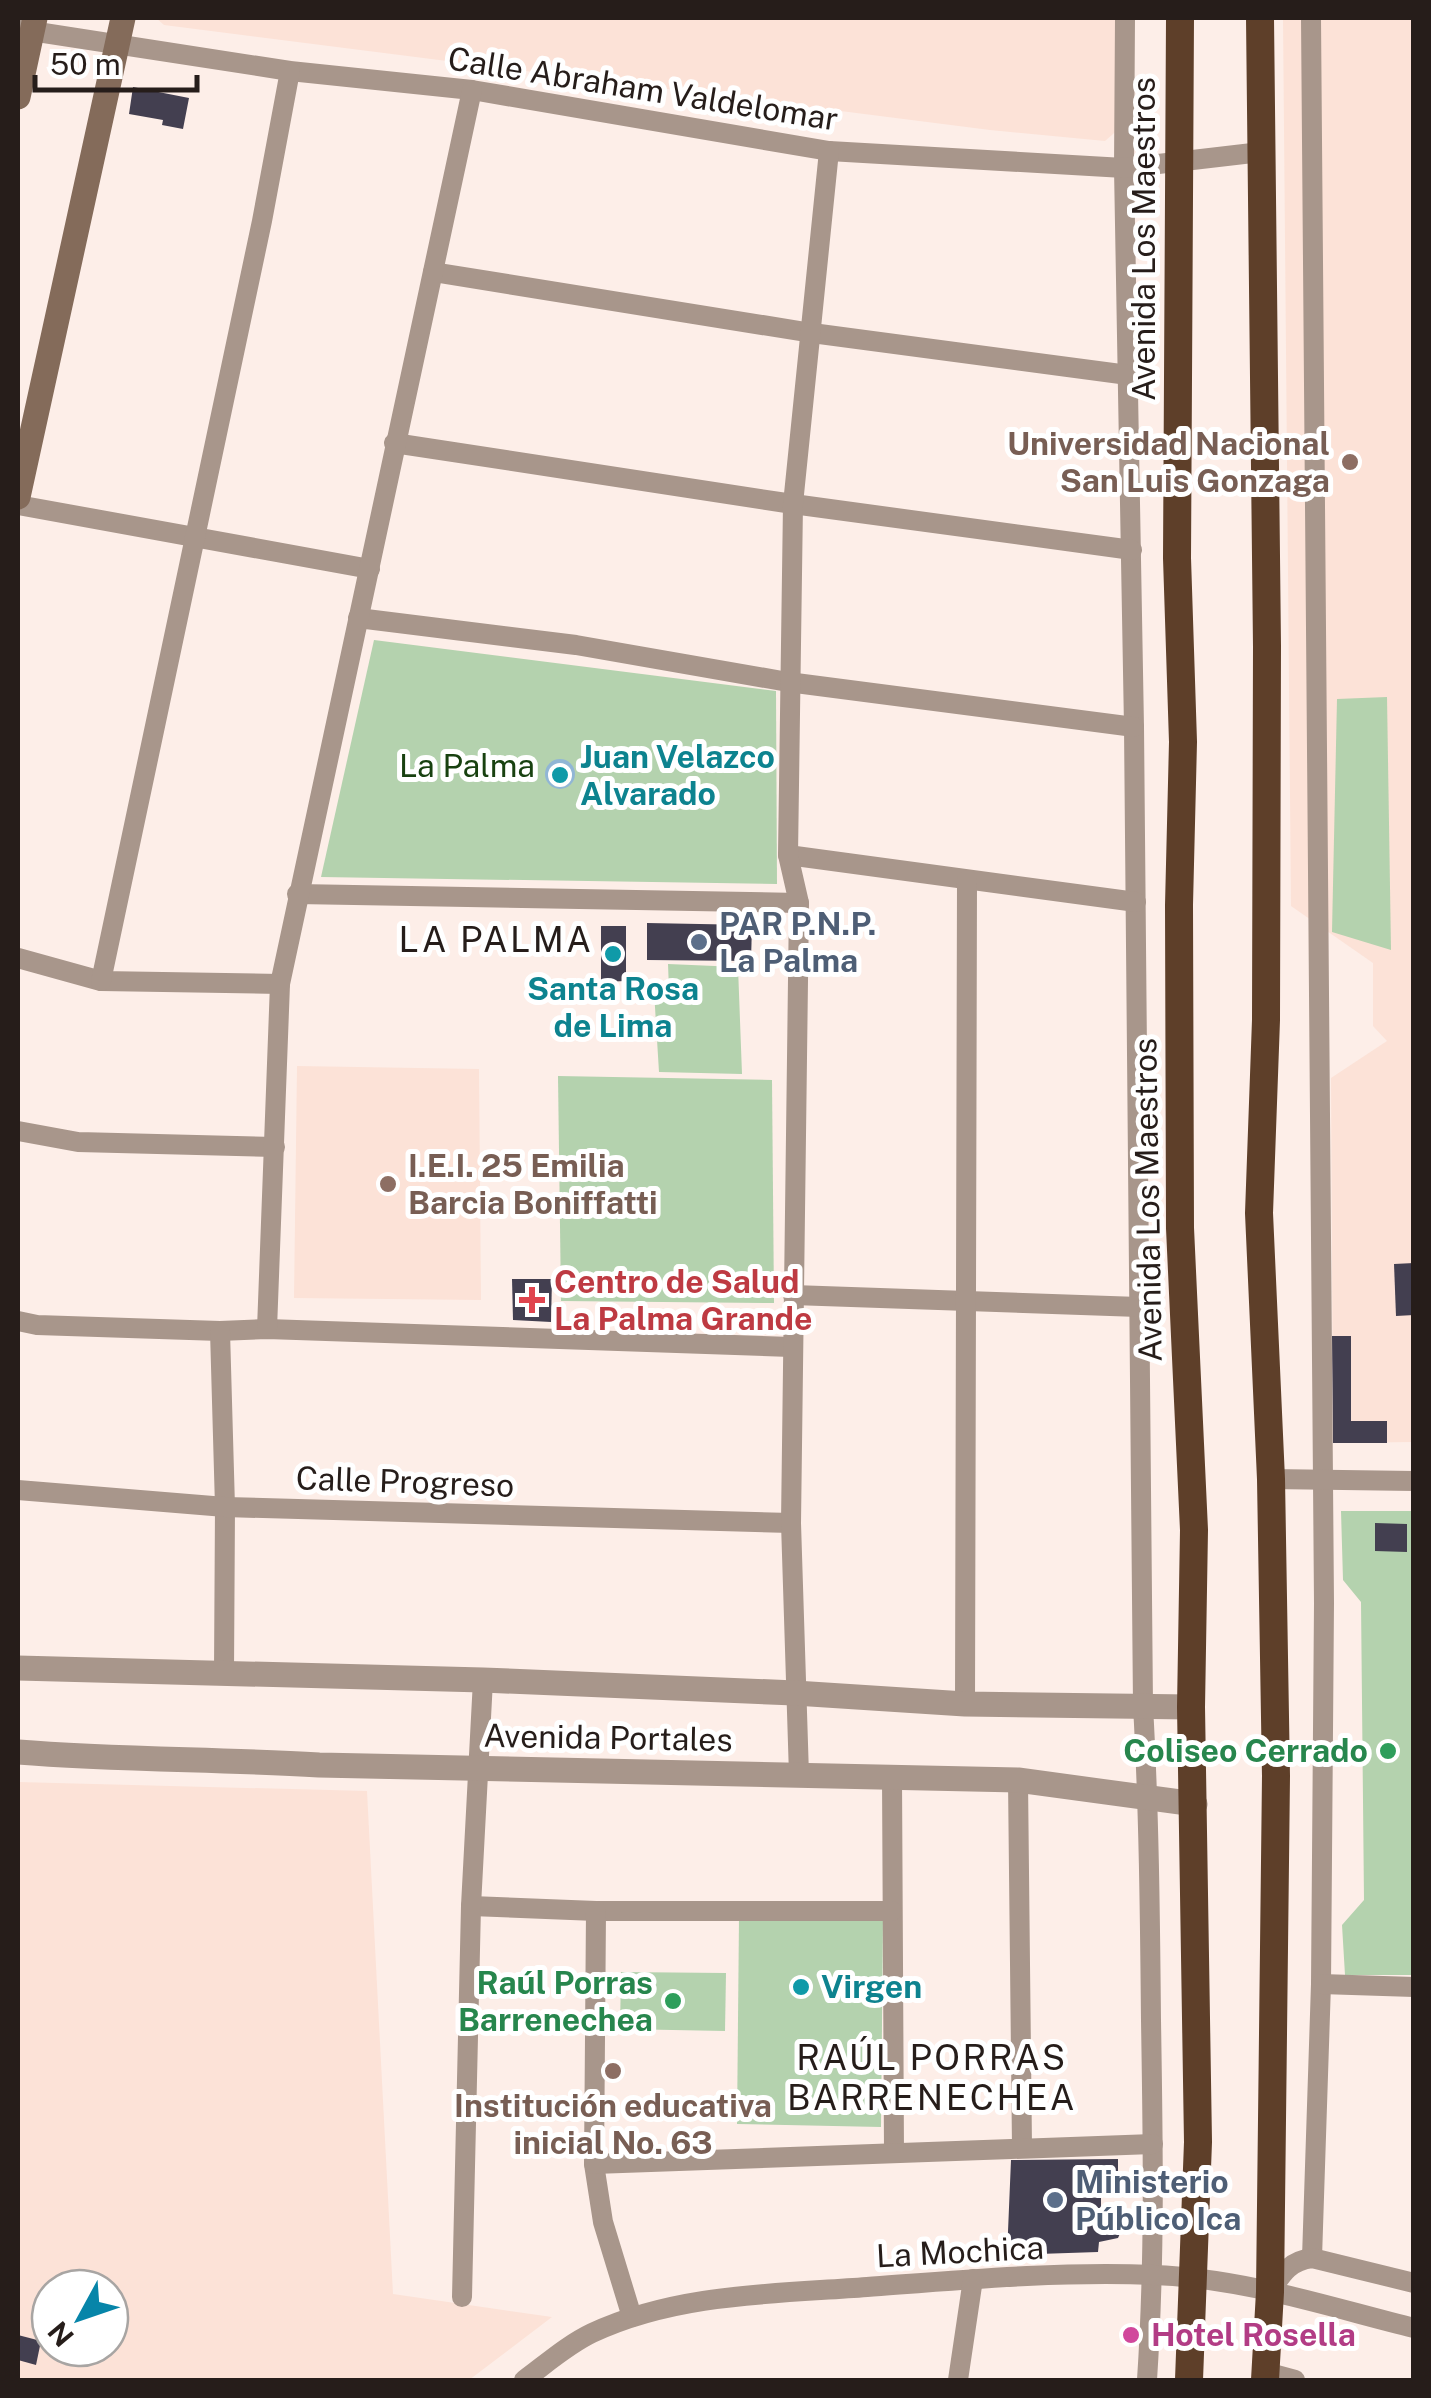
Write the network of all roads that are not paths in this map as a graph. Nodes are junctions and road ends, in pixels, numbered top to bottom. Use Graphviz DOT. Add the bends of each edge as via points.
graph roads {
  1 [pos="123,18"];
  2 [pos="1125,18"];
  3 [pos="1180,18"];
  4 [pos="1260,18"];
  5 [pos="1310,18"];
  6 [pos="28,26"];
  7 [pos="117,45"];
  8 [pos="290,71"];
  9 [pos="472,90"];
  10 [pos="18,97"];
  11 [pos="829,151"];
  12 [pos="1261,152"];
  13 [pos="1180,160"];
  14 [pos="1124,168"];
  15 [pos="433,272"];
  16 [pos="812,333"];
  17 [pos="1128,375"];
  18 [pos="394,443"];
  19 [pos="18,496"];
  20 [pos="793,504"];
  21 [pos="18,505"];
  22 [pos="195,538"];
  23 [pos="1132,550"];
  24 [pos="370,568"];
  25 [pos="358,618"];
  26 [pos="788,682"];
  27 [pos="1134,726"];
  28 [pos="788,855"];
  29 [pos="968,880"];
  30 [pos="297,894"];
  31 [pos="1136,902"];
  32 [pos="799,903"];
  33 [pos="18,958"];
  34 [pos="101,981"];
  35 [pos="280,984"];
  36 [pos="18,1131"];
  37 [pos="276,1146"];
  38 [pos="793,1295"];
  39 [pos="966,1303"];
  40 [pos="1139,1307"];
  41 [pos="18,1321"];
  42 [pos="267,1329"];
  43 [pos="220,1331"];
  44 [pos="791,1347"];
  45 [pos="1272,1479"];
  46 [pos="1322,1481"];
  47 [pos="1414,1481"];
  48 [pos="18,1490"];
  49 [pos="225,1507"];
  50 [pos="791,1523"];
  51 [pos="18,1668"];
  52 [pos="224,1673"];
  53 [pos="482,1680"];
  54 [pos="795,1693"];
  55 [pos="965,1704"];
  56 [pos="1143,1706"];
  57 [pos="1191,1707"];
  58 [pos="18,1752"];
  59 [pos="476,1768"];
  60 [pos="799,1775"];
  61 [pos="892,1777"];
  62 [pos="1018,1780"];
  63 [pos="1148,1796"];
  64 [pos="1195,1804"];
  65 [pos="470,1906"];
  66 [pos="596,1911"];
  67 [pos="892,1911"];
  68 [pos="1321,1984"];
  69 [pos="1414,1987"];
  70 [pos="1153,2144"];
  71 [pos="1022,2147"];
  72 [pos="894,2152"];
  73 [pos="594,2164"];
  74 [pos="1312,2258"];
  75 [pos="1154,2274"];
  76 [pos="972,2279"];
  77 [pos="1195,2279"];
  78 [pos="1414,2283"];
  79 [pos="1270,2292"];
  80 [pos="462,2297"];
  81 [pos="632,2318"];
  82 [pos="1414,2328"];
  83 [pos="1266,2376"];
  84 [pos="524,2380"];
  85 [pos="958,2380"];
  86 [pos="1147,2380"];
  87 [pos="1189,2380"];
  88 [pos="1295,2380"];
  1 -- 7 [label="main road"];
  2 -- 14 [label="street"];
  3 -- 13 [label="highway, Avenida Los Maestros"];
  4 -- 12 [label="highway"];
  5 -- 46 [label="street"];
  6 -- 7 [label="street, Calle Abraham Valdelomar"];
  6 -- 10 [label="main road"];
  7 -- 8 [label="street, Calle Abraham Valdelomar"];
  7 -- 19 [label="main road"];
  8 -- 9 [label="street, Calle Abraham Valdelomar"];
  8 -- 22 [label="street"];
  9 -- 11 [label="street, Calle Abraham Valdelomar"];
  9 -- 15 [label="street"];
  11 -- 14 [label="street, Calle Abraham Valdelomar"];
  11 -- 16 [label="street"];
  12 -- 13 [label="street, Calle Abraham Valdelomar"];
  12 -- 45 [label="highway" via="1267,665 1260,1213"];
  13 -- 14 [label="street, Calle Abraham Valdelomar"];
  13 -- 57 [label="highway, Avenida Los Maestros" via="1180,1228 1194,1530"];
  14 -- 17 [label="street"];
  15 -- 16 [label="street"];
  15 -- 18 [label="street"];
  16 -- 17 [label="street"];
  16 -- 20 [label="street"];
  17 -- 23 [label="street"];
  18 -- 20 [label="street"];
  18 -- 24 [label="street"];
  20 -- 23 [label="street"];
  20 -- 26 [label="street"];
  21 -- 22 [label="street"];
  22 -- 24 [label="street"];
  22 -- 34 [label="street"];
  23 -- 27 [label="street"];
  24 -- 25 [label="street"];
  25 -- 26 [label="street" via="576,645"];
  25 -- 30 [label="street"];
  26 -- 27 [label="street"];
  26 -- 28 [label="street"];
  27 -- 31 [label="street"];
  28 -- 29 [label="street"];
  28 -- 32 [label="street"];
  29 -- 31 [label="street"];
  29 -- 39 [label="street"];
  30 -- 32 [label="street"];
  30 -- 35 [label="street"];
  31 -- 40 [label="street"];
  32 -- 38 [label="street"];
  33 -- 34 [label="street"];
  34 -- 35 [label="street"];
  35 -- 37 [label="street"];
  36 -- 37 [label="street" via="78,1142"];
  37 -- 42 [label="street"];
  38 -- 39 [label="street"];
  38 -- 44 [label="street"];
  39 -- 40 [label="street"];
  39 -- 55 [label="street"];
  40 -- 56 [label="street"];
  41 -- 43 [label="street"];
  42 -- 43 [label="street"];
  42 -- 44 [label="street"];
  43 -- 49 [label="street"];
  44 -- 50 [label="street"];
  45 -- 46 [label="street"];
  45 -- 79 [label="highway"];
  46 -- 47 [label="street"];
  46 -- 68 [label="street"];
  48 -- 49 [label="street, Calle Progreso"];
  49 -- 50 [label="street, Calle Progreso"];
  49 -- 52 [label="street"];
  50 -- 54 [label="street"];
  51 -- 52 [label="street, Avenida Portales"];
  52 -- 53 [label="street, Avenida Portales"];
  53 -- 54 [label="street, Avenida Portales"];
  53 -- 59 [label="street"];
  54 -- 55 [label="street, Avenida Portales"];
  54 -- 60 [label="street"];
  55 -- 56 [label="street, Avenida Portales"];
  56 -- 57 [label="street, Avenida Portales"];
  56 -- 63 [label="street"];
  57 -- 64 [label="highway, Avenida Los Maestros"];
  58 -- 59 [label="street, Avenida Portales"];
  59 -- 60 [label="street, Avenida Portales"];
  59 -- 65 [label="street"];
  60 -- 61 [label="street, Avenida Portales"];
  61 -- 62 [label="street, Avenida Portales"];
  61 -- 67 [label="street"];
  62 -- 63 [label="street, Avenida Portales"];
  62 -- 71 [label="street"];
  63 -- 64 [label="street, Avenida Portales"];
  63 -- 70 [label="street"];
  64 -- 77 [label="highway, Avenida Los Maestros"];
  65 -- 66 [label="street"];
  65 -- 80 [label="street"];
  66 -- 67 [label="street"];
  66 -- 73 [label="street"];
  67 -- 72 [label="street"];
  68 -- 69 [label="street"];
  68 -- 74 [label="street"];
  70 -- 71 [label="street"];
  70 -- 75 [label="street"];
  71 -- 72 [label="street"];
  72 -- 73 [label="street"];
  73 -- 81 [label="street" via="602,2222"];
  74 -- 78 [label="street"];
  74 -- 79 [label="street" via="1286,2269"];
  75 -- 76 [label="street, La Mochica"];
  75 -- 77 [label="street, La Mochica"];
  75 -- 86 [label="street"];
  76 -- 81 [label="street, La Mochica" via="736,2297"];
  76 -- 85 [label="street"];
  77 -- 79 [label="street, La Mochica"];
  77 -- 87 [label="highway, Avenida Los Maestros"];
  79 -- 82 [label="street, La Mochica"];
  79 -- 83 [label="highway"];
  81 -- 84 [label="street, La Mochica" via="569,2346"];
  83 -- 88 [label="street"];
}
